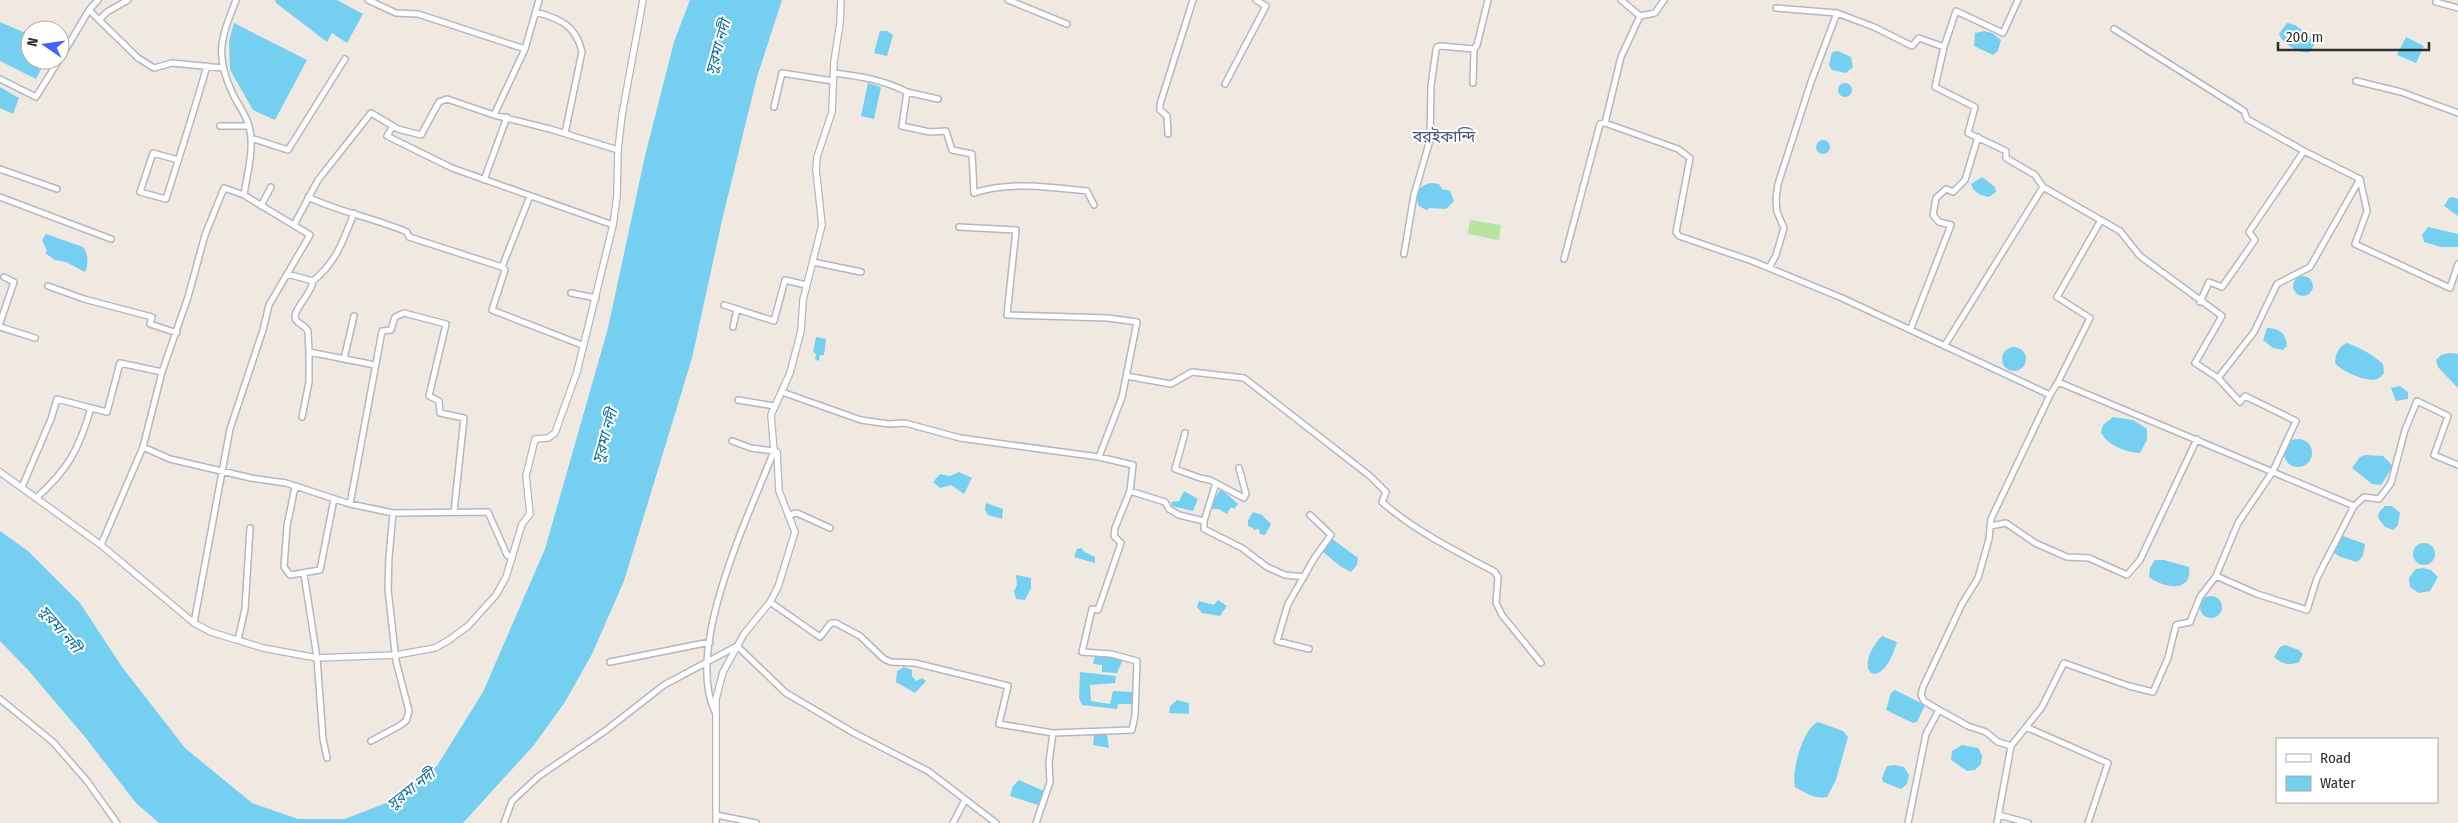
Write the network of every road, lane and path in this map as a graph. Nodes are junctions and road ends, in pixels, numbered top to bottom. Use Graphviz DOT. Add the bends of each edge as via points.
graph roads {
  1 [pos="98,0"];
  2 [pos="128,0"];
  3 [pos="236,0"];
  4 [pos="368,0"];
  5 [pos="537,0"];
  6 [pos="642,0"];
  7 [pos="840,0"];
  8 [pos="1008,0"];
  9 [pos="1193,0"];
  10 [pos="1256,0"];
  11 [pos="1488,0"];
  12 [pos="1622,0"];
  13 [pos="1664,0"];
  14 [pos="2018,0"];
  15 [pos="2436,2"];
  16 [pos="1776,8"];
  17 [pos="2458,8"];
  18 [pos="89,10"];
  19 [pos="536,12"];
  20 [pos="1837,13"];
  21 [pos="1640,16"];
  22 [pos="99,20"];
  23 [pos="1067,24"];
  24 [pos="2114,29"];
  25 [pos="70,43"];
  26 [pos="1944,47"];
  27 [pos="1474,49"];
  28 [pos="525,50"];
  29 [pos="345,59"];
  30 [pos="207,66"];
  31 [pos="223,68"];
  32 [pos="54,70"];
  33 [pos="834,73"];
  34 [pos="0,79"];
  35 [pos="2356,81"];
  36 [pos="833,82"];
  37 [pos="1473,83"];
  38 [pos="1225,84"];
  39 [pos="907,92"];
  40 [pos="938,99"];
  41 [pos="774,107"];
  42 [pos="2458,113"];
  43 [pos="494,115"];
  44 [pos="507,117"];
  45 [pos="1605,123"];
  46 [pos="220,126"];
  47 [pos="249,126"];
  48 [pos="393,126"];
  49 [pos="565,133"];
  50 [pos="1168,134"];
  51 [pos="251,138"];
  52 [pos="1978,138"];
  53 [pos="618,150"];
  54 [pos="2304,151"];
  55 [pos="178,160"];
  56 [pos="0,169"];
  57 [pos="2360,179"];
  58 [pos="484,180"];
  59 [pos="271,187"];
  60 [pos="2043,187"];
  61 [pos="57,189"];
  62 [pos="244,195"];
  63 [pos="0,196"];
  64 [pos="530,196"];
  65 [pos="308,197"];
  66 [pos="1094,205"];
  67 [pos="261,206"];
  68 [pos="354,213"];
  69 [pos="2101,220"];
  70 [pos="294,225"];
  71 [pos="613,225"];
  72 [pos="959,227"];
  73 [pos="111,239"];
  74 [pos="1404,254"];
  75 [pos="1564,258"];
  76 [pos="813,262"];
  77 [pos="2458,264"];
  78 [pos="502,267"];
  79 [pos="1769,268"];
  80 [pos="861,272"];
  81 [pos="287,274"];
  82 [pos="4,277"];
  83 [pos="313,281"];
  84 [pos="806,285"];
  85 [pos="48,286"];
  86 [pos="571,293"];
  87 [pos="596,298"];
  88 [pos="2200,302"];
  89 [pos="724,305"];
  90 [pos="737,309"];
  91 [pos="354,316"];
  92 [pos="0,325"];
  93 [pos="733,327"];
  94 [pos="1911,328"];
  95 [pos="177,333"];
  96 [pos="35,338"];
  97 [pos="582,345"];
  98 [pos="1946,345"];
  99 [pos="309,352"];
  100 [pos="344,360"];
  101 [pos="375,365"];
  102 [pos="162,372"];
  103 [pos="1126,376"];
  104 [pos="2218,378"];
  105 [pos="2058,382"];
  106 [pos="782,392"];
  107 [pos="2050,395"];
  108 [pos="738,400"];
  109 [pos="774,406"];
  110 [pos="91,408"];
  111 [pos="302,417"];
  112 [pos="1186,432"];
  113 [pos="2197,439"];
  114 [pos="732,441"];
  115 [pos="143,447"];
  116 [pos="774,451"];
  117 [pos="1099,457"];
  118 [pos="2458,465"];
  119 [pos="1239,468"];
  120 [pos="221,471"];
  121 [pos="2273,471"];
  122 [pos="0,472"];
  123 [pos="1216,483"];
  124 [pos="22,487"];
  125 [pos="295,487"];
  126 [pos="1130,491"];
  127 [pos="36,498"];
  128 [pos="334,499"];
  129 [pos="350,504"];
  130 [pos="2354,506"];
  131 [pos="454,512"];
  132 [pos="393,513"];
  133 [pos="788,514"];
  134 [pos="1310,515"];
  135 [pos="1204,521"];
  136 [pos="1990,526"];
  137 [pos="250,528"];
  138 [pos="830,528"];
  139 [pos="101,545"];
  140 [pos="512,558"];
  141 [pos="304,574"];
  142 [pos="2216,576"];
  143 [pos="1304,577"];
  144 [pos="770,602"];
  145 [pos="194,623"];
  146 [pos="238,640"];
  147 [pos="710,642"];
  148 [pos="738,646"];
  149 [pos="1309,649"];
  150 [pos="396,655"];
  151 [pos="317,658"];
  152 [pos="708,661"];
  153 [pos="610,662"];
  154 [pos="1540,663"];
  155 [pos="0,699"];
  156 [pos="1939,710"];
  157 [pos="716,714"];
  158 [pos="2026,728"];
  159 [pos="1053,734"];
  160 [pos="371,740"];
  161 [pos="2011,746"];
  162 [pos="327,758"];
  163 [pos="965,800"];
  164 [pos="716,815"];
  165 [pos="1999,815"];
  166 [pos="117,823"];
  167 [pos="504,823"];
  168 [pos="716,823"];
  169 [pos="756,823"];
  170 [pos="953,823"];
  171 [pos="996,823"];
  172 [pos="1036,823"];
  173 [pos="1908,823"];
  174 [pos="1997,823"];
  175 [pos="2028,823"];
  176 [pos="2088,823"];
  1 -- 18 [label="street"];
  2 -- 22 [label="street" via="106,12"];
  3 -- 31 [label="street" via="223,33"];
  4 -- 28 [label="street" via="396,13 418,14"];
  5 -- 19 [label="street"];
  6 -- 53 [label="street"];
  7 -- 33 [label="street"];
  8 -- 23 [label="street"];
  9 -- 50 [label="street" via="1160,104 1160,110 1167,116"];
  10 -- 38 [label="street" via="1266,6"];
  11 -- 27 [label="street"];
  12 -- 21 [label="street"];
  13 -- 21 [label="street" via="1655,12"];
  14 -- 26 [label="street" via="2003,33 1956,11"];
  15 -- 17 [label="street"];
  16 -- 20 [label="street"];
  18 -- 22 [label="street"];
  18 -- 25 [label="street"];
  19 -- 28 [label="street"];
  19 -- 49 [label="street" via="567,24 580,42 582,52"];
  20 -- 26 [label="street" via="1912,46 1919,38"];
  20 -- 79 [label="street" via="1778,184 1777,212 1784,228"];
  21 -- 45 [label="street" via="1621,57"];
  22 -- 30 [label="street" via="138,58 154,68 172,63"];
  24 -- 54 [label="street" via="2244,111 2247,119"];
  26 -- 52 [label="street" via="1935,87 1974,107 1968,133"];
  27 -- 37 [label="street"];
  27 -- 74 [label="street" via="1437,47 1431,86 1430,140 1414,195"];
  28 -- 43 [label="street"];
  29 -- 51 [label="street" via="288,150"];
  30 -- 31 [label="street"];
  30 -- 55 [label="street"];
  31 -- 47 [label="street"];
  32 -- 34 [label="street" via="36,97"];
  33 -- 36 [label="street"];
  33 -- 39 [label="street" via="864,77"];
  35 -- 42 [label="street" via="2400,92"];
  36 -- 41 [label="street" via="782,73"];
  36 -- 76 [label="street" via="832,112 817,157 816,179 822,225"];
  39 -- 40 [label="street"];
  39 -- 66 [label="street" via="902,126 930,132 946,131 952,150 972,154 974,193 991,187 1050,187 1087,191"];
  43 -- 44 [label="street"];
  43 -- 48 [label="street" via="443,99 421,135"];
  44 -- 49 [label="street"];
  44 -- 58 [label="street"];
  45 -- 75 [label="street" via="1600,124"];
  45 -- 79 [label="street" via="1678,149 1690,158 1676,232 1679,236"];
  46 -- 47 [label="street"];
  47 -- 51 [label="street"];
  48 -- 58 [label="street" via="387,136 425,157"];
  48 -- 65 [label="street" via="371,113"];
  49 -- 53 [label="street"];
  51 -- 62 [label="street"];
  52 -- 60 [label="street" via="2006,150 2006,158 2035,175"];
  52 -- 94 [label="street" via="1965,180 1953,192 1946,189 1936,198 1933,215 1939,222 1951,225"];
  53 -- 71 [label="street"];
  54 -- 57 [label="street"];
  54 -- 88 [label="street" via="2249,232 2255,240 2222,287 2209,282"];
  55 -- 55 [label="street" via="166,199 140,192 153,153"];
  56 -- 61 [label="street"];
  57 -- 77 [label="street" via="2368,211 2355,244 2450,288"];
  57 -- 104 [label="street" via="2310,267 2277,284 2254,332"];
  58 -- 64 [label="street"];
  59 -- 67 [label="street"];
  60 -- 69 [label="street"];
  60 -- 98 [label="street"];
  62 -- 67 [label="street"];
  62 -- 95 [label="street" via="224,188 205,235"];
  63 -- 73 [label="street"];
  64 -- 71 [label="street"];
  64 -- 78 [label="street"];
  65 -- 68 [label="street"];
  65 -- 70 [label="street"];
  67 -- 70 [label="street"];
  68 -- 78 [label="street" via="406,232 409,237"];
  68 -- 83 [label="street" via="338,254"];
  69 -- 88 [label="street" via="2120,231 2140,256"];
  69 -- 105 [label="street" via="2057,297 2090,318"];
  70 -- 81 [label="street" via="310,235"];
  71 -- 87 [label="street"];
  72 -- 103 [label="street" via="1016,230 1007,315 1137,322"];
  76 -- 80 [label="street"];
  76 -- 84 [label="street"];
  78 -- 97 [label="street" via="505,270 492,310"];
  79 -- 94 [label="street"];
  81 -- 83 [label="street"];
  81 -- 120 [label="street" via="269,305 230,429"];
  82 -- 92 [label="street" via="14,282"];
  83 -- 99 [label="street" via="309,295 294,315 308,331"];
  84 -- 90 [label="street" via="785,280 774,321"];
  84 -- 106 [label="street" via="801,331"];
  85 -- 95 [label="street" via="152,317 150,324"];
  86 -- 87 [label="street"];
  87 -- 97 [label="street"];
  88 -- 104 [label="street" via="2222,316 2195,363"];
  89 -- 90 [label="street"];
  90 -- 93 [label="street"];
  91 -- 100 [label="street"];
  92 -- 96 [label="street"];
  94 -- 98 [label="street"];
  95 -- 102 [label="street"];
  97 -- 140 [label="street" via="577,372 555,433 548,438 535,439 526,476 530,514 522,524"];
  98 -- 107 [label="street"];
  99 -- 100 [label="street"];
  99 -- 111 [label="street" via="309,382"];
  100 -- 101 [label="street"];
  101 -- 129 [label="street"];
  101 -- 131 [label="street" via="382,331 391,330 397,314 446,324 429,396 439,401 440,413 464,418"];
  102 -- 110 [label="street" via="120,363 107,412"];
  102 -- 115 [label="street"];
  103 -- 117 [label="street" via="1122,397"];
  103 -- 154 [label="street" via="1171,384 1192,372 1244,378 1253,384 1370,476 1386,492 1382,502 1395,514 1494,572 1498,577 1496,603 1502,615"];
  104 -- 121 [label="street" via="2240,402 2245,396 2296,421"];
  105 -- 107 [label="street"];
  105 -- 113 [label="street"];
  106 -- 109 [label="street"];
  106 -- 117 [label="street" via="861,420 905,423 960,438"];
  107 -- 136 [label="street"];
  108 -- 109 [label="street"];
  109 -- 116 [label="street" via="771,415"];
  110 -- 124 [label="street" via="57,399"];
  110 -- 127 [label="street" via="82,438 69,463 58,479"];
  112 -- 123 [label="street" via="1175,468"];
  113 -- 121 [label="street"];
  113 -- 136 [label="street" via="2140,560 2126,575 2088,558 2067,557 2035,543 2006,523"];
  114 -- 116 [label="street"];
  115 -- 120 [label="street" via="170,459"];
  115 -- 139 [label="street"];
  116 -- 133 [label="street" via="778,452 779,491"];
  116 -- 147 [label="street" via="725,576"];
  117 -- 126 [label="street" via="1133,465"];
  118 -- 130 [label="street" via="2434,455 2448,416 2417,401 2405,430 2391,483 2379,498 2364,497"];
  119 -- 123 [label="street" via="1246,494 1244,498"];
  120 -- 125 [label="street"];
  120 -- 145 [label="street"];
  121 -- 130 [label="street"];
  121 -- 142 [label="street" via="2238,523"];
  122 -- 124 [label="street"];
  123 -- 135 [label="street"];
  124 -- 127 [label="street"];
  125 -- 128 [label="street"];
  125 -- 141 [label="street" via="287,526 284,570 290,575"];
  126 -- 135 [label="street" via="1165,502 1178,515"];
  126 -- 159 [label="street" via="1115,528 1114,536 1120,543 1098,610 1092,609 1082,652 1111,654 1137,661 1132,730"];
  127 -- 139 [label="street"];
  128 -- 129 [label="street"];
  128 -- 141 [label="street" via="322,567 318,572"];
  129 -- 132 [label="street"];
  130 -- 142 [label="street" via="2317,578 2307,610 2257,594"];
  131 -- 132 [label="street"];
  131 -- 140 [label="street" via="490,512"];
  132 -- 150 [label="street" via="388,588"];
  133 -- 138 [label="street" via="797,512"];
  133 -- 144 [label="street" via="795,532"];
  134 -- 143 [label="street" via="1331,535"];
  135 -- 143 [label="street" via="1204,529 1242,548 1267,567 1285,575"];
  136 -- 156 [label="street" via="1978,578 1962,604 1923,687 1921,695 1924,701"];
  137 -- 146 [label="street" via="245,609"];
  139 -- 145 [label="street"];
  140 -- 150 [label="street" via="496,595 468,626 435,648"];
  141 -- 151 [label="street"];
  142 -- 158 [label="street" via="2200,597 2190,622 2176,625 2168,658 2153,692 2064,663 2042,707"];
  143 -- 149 [label="street" via="1288,604 1277,641"];
  144 -- 148 [label="street"];
  144 -- 159 [label="street" via="820,637 831,623 836,623 860,636 891,662 915,663 1008,686 999,724"];
  145 -- 146 [label="street"];
  146 -- 151 [label="street" via="287,654"];
  147 -- 152 [label="street"];
  147 -- 153 [label="street"];
  148 -- 152 [label="street"];
  148 -- 157 [label="street" via="723,672"];
  148 -- 163 [label="street" via="786,693 928,771"];
  150 -- 151 [label="street"];
  150 -- 160 [label="street" via="409,711 406,721"];
  151 -- 162 [label="street" via="322,739"];
  152 -- 157 [label="street" via="707,687"];
  152 -- 167 [label="street" via="664,685 539,776 512,801"];
  155 -- 166 [label="street" via="53,742"];
  156 -- 161 [label="street"];
  156 -- 173 [label="street" via="1926,734"];
  157 -- 164 [label="street"];
  158 -- 161 [label="street"];
  158 -- 176 [label="street" via="2108,762"];
  159 -- 172 [label="street" via="1048,762 1050,782"];
  161 -- 165 [label="street"];
  163 -- 170 [label="street"];
  163 -- 171 [label="street"];
  164 -- 168 [label="street"];
  164 -- 169 [label="street"];
  165 -- 174 [label="street"];
  165 -- 175 [label="street"];
}
